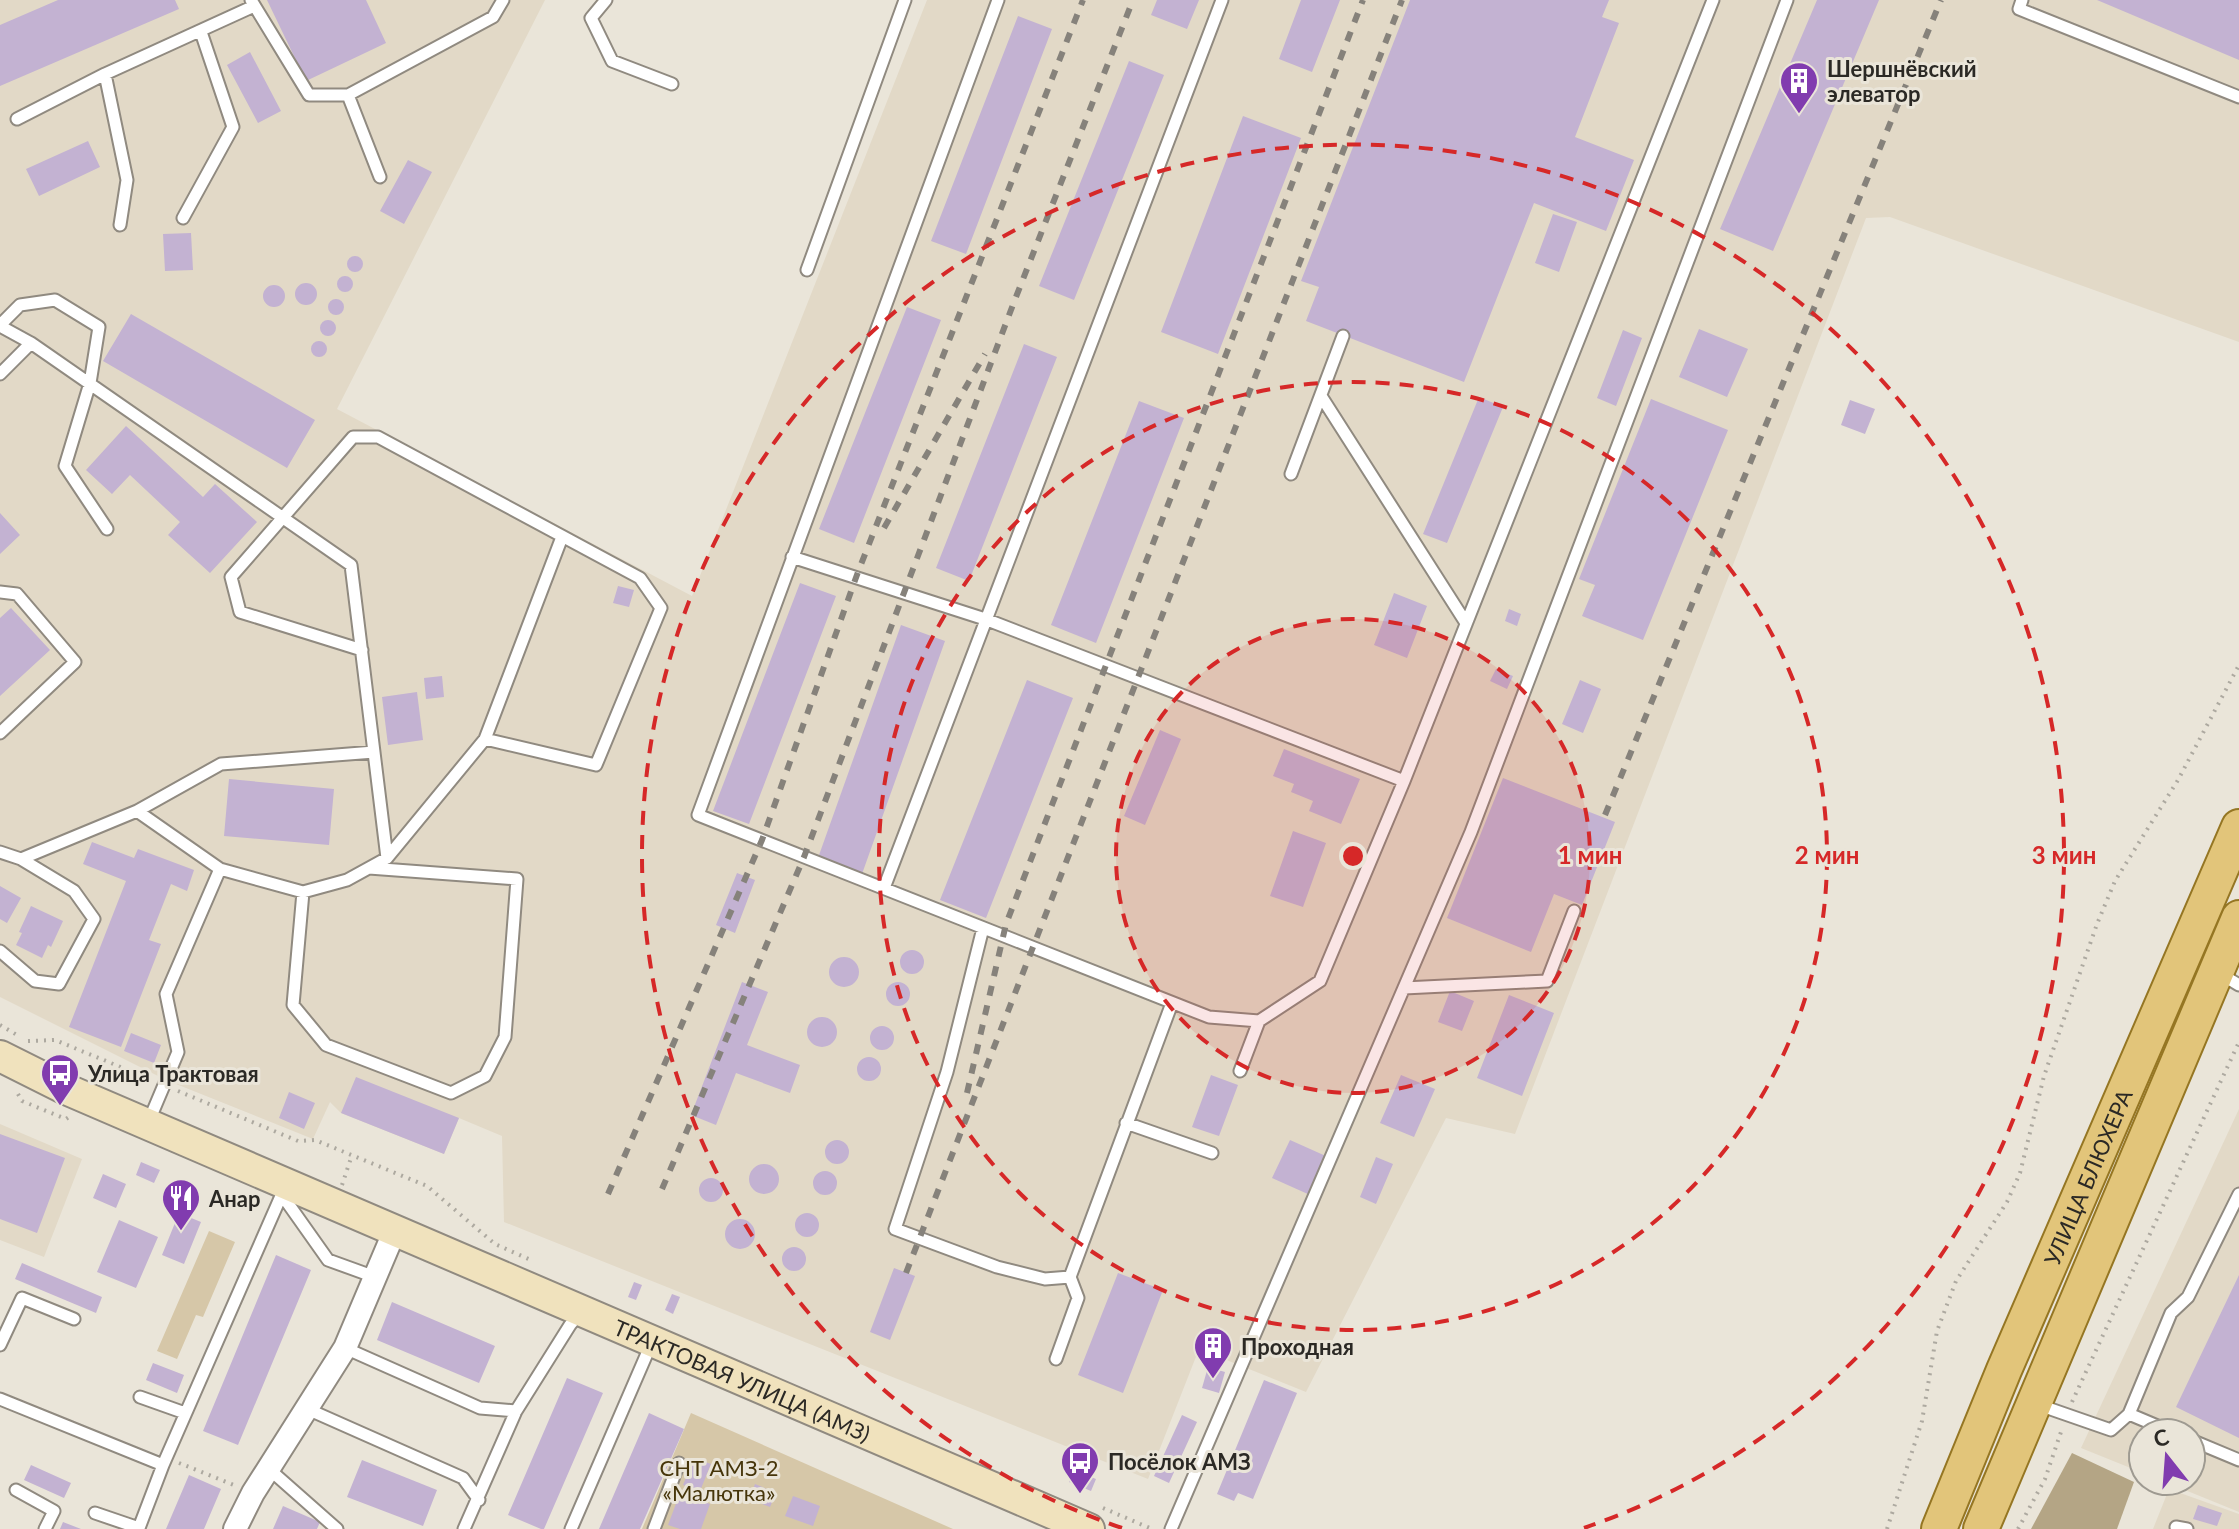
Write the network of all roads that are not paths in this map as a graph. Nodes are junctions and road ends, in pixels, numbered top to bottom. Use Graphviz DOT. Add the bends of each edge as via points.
graph roads {
  1 [pos="503,0"];
  2 [pos="606,0"];
  3 [pos="905,0"];
  4 [pos="998,0"];
  5 [pos="1222,0"];
  6 [pos="1713,0"];
  7 [pos="1787,0"];
  8 [pos="2022,0"];
  9 [pos="252,3"];
  10 [pos="201,32"];
  11 [pos="105,74"];
  12 [pos="672,84"];
  13 [pos="348,95"];
  14 [pos="2239,97"];
  15 [pos="17,119"];
  16 [pos="380,177"];
  17 [pos="183,218"];
  18 [pos="120,225"];
  19 [pos="807,270"];
  20 [pos="0,325"];
  21 [pos="1343,336"];
  22 [pos="31,343"];
  23 [pos="0,374"];
  24 [pos="90,383"];
  25 [pos="1321,396"];
  26 [pos="1291,474"];
  27 [pos="282,517"];
  28 [pos="107,529"];
  29 [pos="562,537"];
  30 [pos="792,557"];
  31 [pos="0,592"];
  32 [pos="985,619"];
  33 [pos="1466,623"];
  34 [pos="362,650"];
  35 [pos="0,733"];
  36 [pos="485,739"];
  37 [pos="374,752"];
  38 [pos="1404,781"];
  39 [pos="137,811"];
  40 [pos="2239,827"];
  41 [pos="0,852"];
  42 [pos="387,858"];
  43 [pos="21,859"];
  44 [pos="369,868"];
  45 [pos="220,869"];
  46 [pos="884,888"];
  47 [pos="303,892"];
  48 [pos="1574,911"];
  49 [pos="2239,918"];
  50 [pos="983,928"];
  51 [pos="0,951"];
  52 [pos="2227,978"];
  53 [pos="1404,988"];
  54 [pos="1172,1003"];
  55 [pos="1259,1021"];
  56 [pos="3,1063"];
  57 [pos="1240,1071"];
  58 [pos="148,1123"];
  59 [pos="1126,1123"];
  60 [pos="1212,1153"];
  61 [pos="284,1189"];
  62 [pos="2239,1194"];
  63 [pos="395,1230"];
  64 [pos="375,1277"];
  65 [pos="1070,1277"];
  66 [pos="583,1310"];
  67 [pos="74,1319"];
  68 [pos="653,1341"];
  69 [pos="0,1345"];
  70 [pos="345,1348"];
  71 [pos="1056,1359"];
  72 [pos="140,1397"];
  73 [pos="0,1399"];
  74 [pos="2033,1403"];
  75 [pos="305,1408"];
  76 [pos="516,1411"];
  77 [pos="185,1413"];
  78 [pos="2129,1414"];
  79 [pos="2136,1417"];
  80 [pos="2207,1447"];
  81 [pos="2239,1460"];
  82 [pos="164,1461"];
  83 [pos="679,1463"];
  84 [pos="269,1469"];
  85 [pos="16,1490"];
  86 [pos="479,1500"];
  87 [pos="95,1513"];
  88 [pos="1091,1516"];
  89 [pos="45,1529"];
  90 [pos="235,1529"];
  91 [pos="337,1529"];
  92 [pos="464,1529"];
  93 [pos="571,1529"];
  94 [pos="654,1529"];
  95 [pos="1171,1529"];
  96 [pos="1939,1529"];
  97 [pos="1981,1529"];
  1 -- 13 [label="lane" via="493,17"];
  2 -- 12 [label="lane" via="591,18 612,61"];
  3 -- 19 [label="lane"];
  4 -- 30 [label="lane"];
  5 -- 32 [label="lane"];
  6 -- 33 [label="lane"];
  7 -- 53 [label="lane" via="1471,832"];
  8 -- 14 [label="lane" via="2019,9"];
  9 -- 10 [label="lane"];
  9 -- 13 [label="lane" via="309,95"];
  10 -- 11 [label="lane"];
  10 -- 17 [label="lane" via="233,127"];
  11 -- 15 [label="lane"];
  11 -- 18 [label="lane" via="127,180"];
  13 -- 16 [label="lane"];
  20 -- 22 [label="lane"];
  20 -- 24 [label="lane" via="20,305 55,300 99,327"];
  21 -- 25 [label="lane"];
  22 -- 23 [label="lane"];
  22 -- 24 [label="lane"];
  24 -- 27 [label="lane"];
  24 -- 28 [label="lane" via="65,466"];
  25 -- 26 [label="lane"];
  25 -- 33 [label="lane"];
  27 -- 29 [label="lane" via="353,437 378,437"];
  27 -- 34 [label="lane" via="351,565"];
  27 -- 34 [label="lane" via="231,577 240,612"];
  29 -- 36 [label="lane"];
  29 -- 36 [label="lane" via="640,578 661,608 596,765"];
  30 -- 32 [label="lane"];
  30 -- 46 [label="lane" via="698,815"];
  31 -- 35 [label="lane" via="17,594 75,662"];
  32 -- 38 [label="lane"];
  32 -- 46 [label="lane"];
  33 -- 38 [label="lane"];
  34 -- 37 [label="lane"];
  36 -- 42 [label="lane"];
  37 -- 39 [label="lane" via="221,764"];
  37 -- 42 [label="lane"];
  38 -- 55 [label="lane" via="1320,981"];
  39 -- 43 [label="lane"];
  39 -- 45 [label="lane"];
  40 -- 96 [label="main road, УЛИЦА БЛЮХЕРА"];
  41 -- 43 [label="lane"];
  42 -- 44 [label="lane"];
  43 -- 51 [label="lane" via="74,891 94,919 59,984 35,981"];
  44 -- 47 [label="lane"];
  44 -- 47 [label="lane" via="517,879 505,1037 485,1076 451,1093 326,1045 293,1005"];
  45 -- 47 [label="lane"];
  45 -- 58 [label="lane" via="166,994 178,1052"];
  46 -- 50 [label="lane"];
  48 -- 53 [label="lane" via="1547,981"];
  49 -- 52 [label="main road, УЛИЦА БЛЮХЕРА"];
  50 -- 54 [label="lane"];
  50 -- 65 [label="lane" via="947,1072 895,1229 997,1267 1045,1279"];
  52 -- 74 [label="main road, УЛИЦА БЛЮХЕРА"];
  53 -- 95 [label="lane"];
  54 -- 55 [label="lane" via="1209,1017"];
  54 -- 59 [label="lane"];
  55 -- 57 [label="lane"];
  56 -- 58 [label="street, ТРАКТОВАЯ УЛИЦА (АМЗ)"];
  58 -- 61 [label="street, ТРАКТОВАЯ УЛИЦА (АМЗ)"];
  59 -- 60 [label="lane"];
  59 -- 65 [label="lane"];
  61 -- 63 [label="street, ТРАКТОВАЯ УЛИЦА (АМЗ)"];
  61 -- 64 [label="lane" via="328,1260"];
  61 -- 77 [label="lane"];
  62 -- 78 [label="lane" via="2188,1297 2171,1313"];
  63 -- 64 [label="street"];
  63 -- 66 [label="street, ТРАКТОВАЯ УЛИЦА (АМЗ)"];
  64 -- 70 [label="street"];
  65 -- 71 [label="lane" via="1078,1298"];
  66 -- 68 [label="street, ТРАКТОВАЯ УЛИЦА (АМЗ)"];
  66 -- 76 [label="lane"];
  67 -- 69 [label="lane" via="22,1298"];
  68 -- 88 [label="street, ТРАКТОВАЯ УЛИЦА (АМЗ)"];
  68 -- 93 [label="lane"];
  70 -- 75 [label="street"];
  70 -- 76 [label="lane" via="480,1408"];
  72 -- 77 [label="lane"];
  73 -- 82 [label="lane"];
  74 -- 78 [label="lane" via="2111,1430"];
  74 -- 97 [label="main road, УЛИЦА БЛЮХЕРА"];
  75 -- 84 [label="street"];
  75 -- 86 [label="lane" via="463,1478"];
  76 -- 86 [label="lane"];
  77 -- 82 [label="lane"];
  78 -- 79 [label="lane"];
  80 -- 81 [label="lane"];
  82 -- 87 [label="lane" via="139,1528"];
  83 -- 94 [label="lane"];
  84 -- 90 [label="street"];
  84 -- 91 [label="lane"];
  85 -- 89 [label="lane" via="54,1511"];
  86 -- 92 [label="lane"];
}
